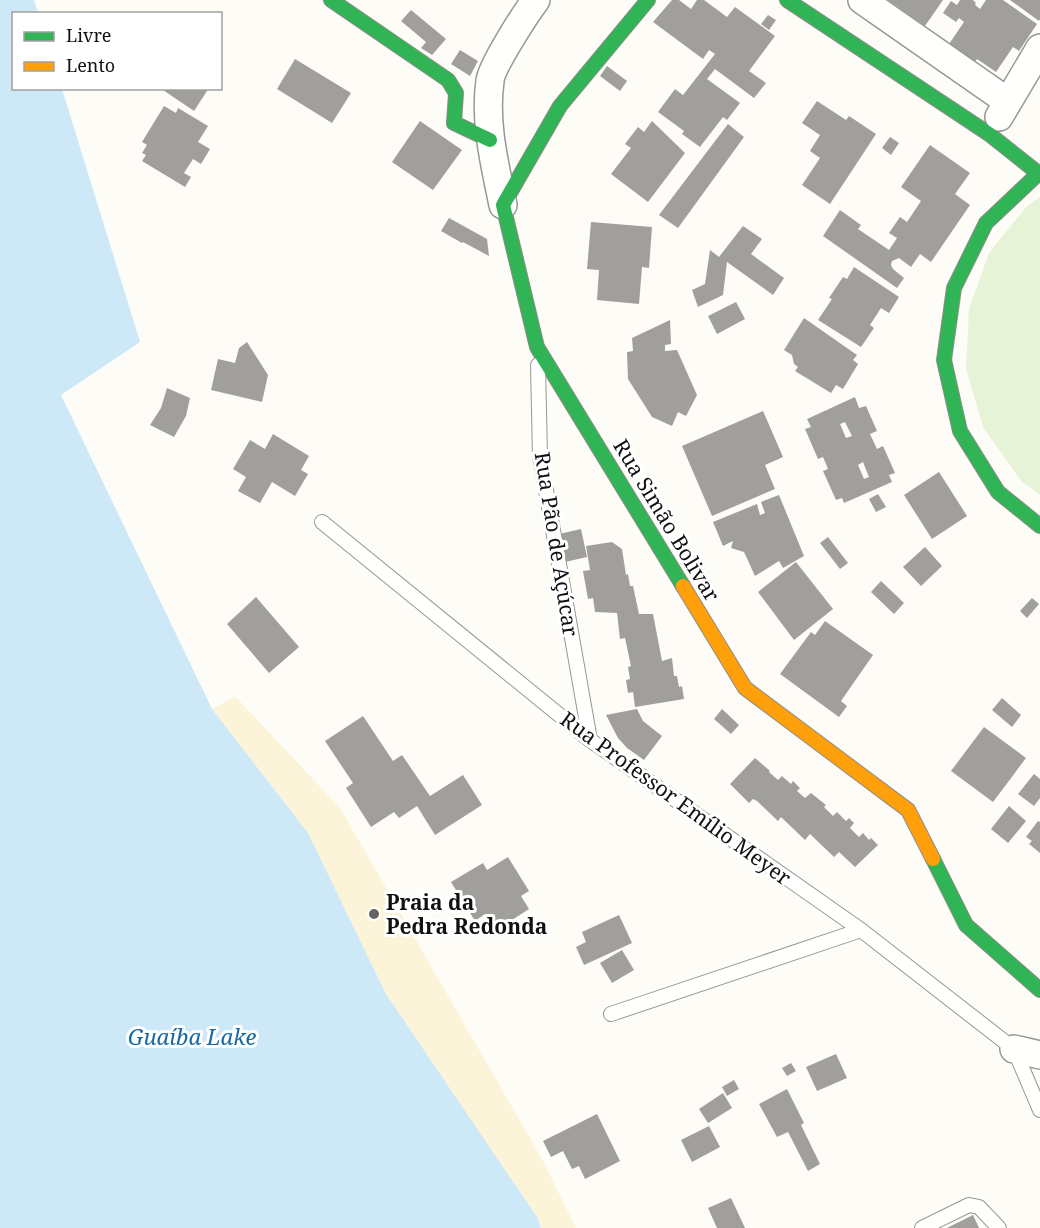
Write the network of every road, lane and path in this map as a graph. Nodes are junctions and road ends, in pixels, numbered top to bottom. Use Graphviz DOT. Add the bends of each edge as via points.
graph roads {
  1 [pos="331,0"];
  2 [pos="536,0"];
  3 [pos="648,0"];
  4 [pos="787,0"];
  5 [pos="862,0"];
  6 [pos="1040,48"];
  7 [pos="1007,102"];
  8 [pos="989,134"];
  9 [pos="490,140"];
  10 [pos="1039,173"];
  11 [pos="503,205"];
  12 [pos="537,347"];
  13 [pos="322,522"];
  14 [pos="1040,526"];
  15 [pos="590,740"];
  16 [pos="861,930"];
  17 [pos="1040,990"];
  18 [pos="611,1014"];
  19 [pos="1027,1052"];
  20 [pos="1040,1110"];
  21 [pos="922,1228"];
  22 [pos="999,1228"];
  1 -- 9 [label="street" via="448,80 456,93 454,123"];
  2 -- 9 [label="street" via="490,78"];
  3 -- 11 [label="street" via="560,106"];
  4 -- 8 [label="street"];
  5 -- 7 [label="street"];
  6 -- 7 [label="street"];
  7 -- 8 [label="street"];
  8 -- 10 [label="street"];
  9 -- 11 [label="street"];
  10 -- 14 [label="street" via="986,223 954,288 944,360 960,431 998,492"];
  11 -- 12 [label="street, Rua Simão Bolivar"];
  12 -- 15 [label="lane, Rua Pão de Açúcar" via="540,456"];
  12 -- 17 [label="street, Rua Simão Bolivar" via="745,688 908,810 966,925"];
  13 -- 15 [label="lane, Rua Professor Emílio Meyer"];
  15 -- 16 [label="lane, Rua Professor Emílio Meyer"];
  16 -- 18 [label="lane"];
  16 -- 19 [label="lane, Rua Professor Emílio Meyer"];
  19 -- 20 [label="lane"];
  21 -- 22 [label="lane" via="969,1204 979,1207"];
}
